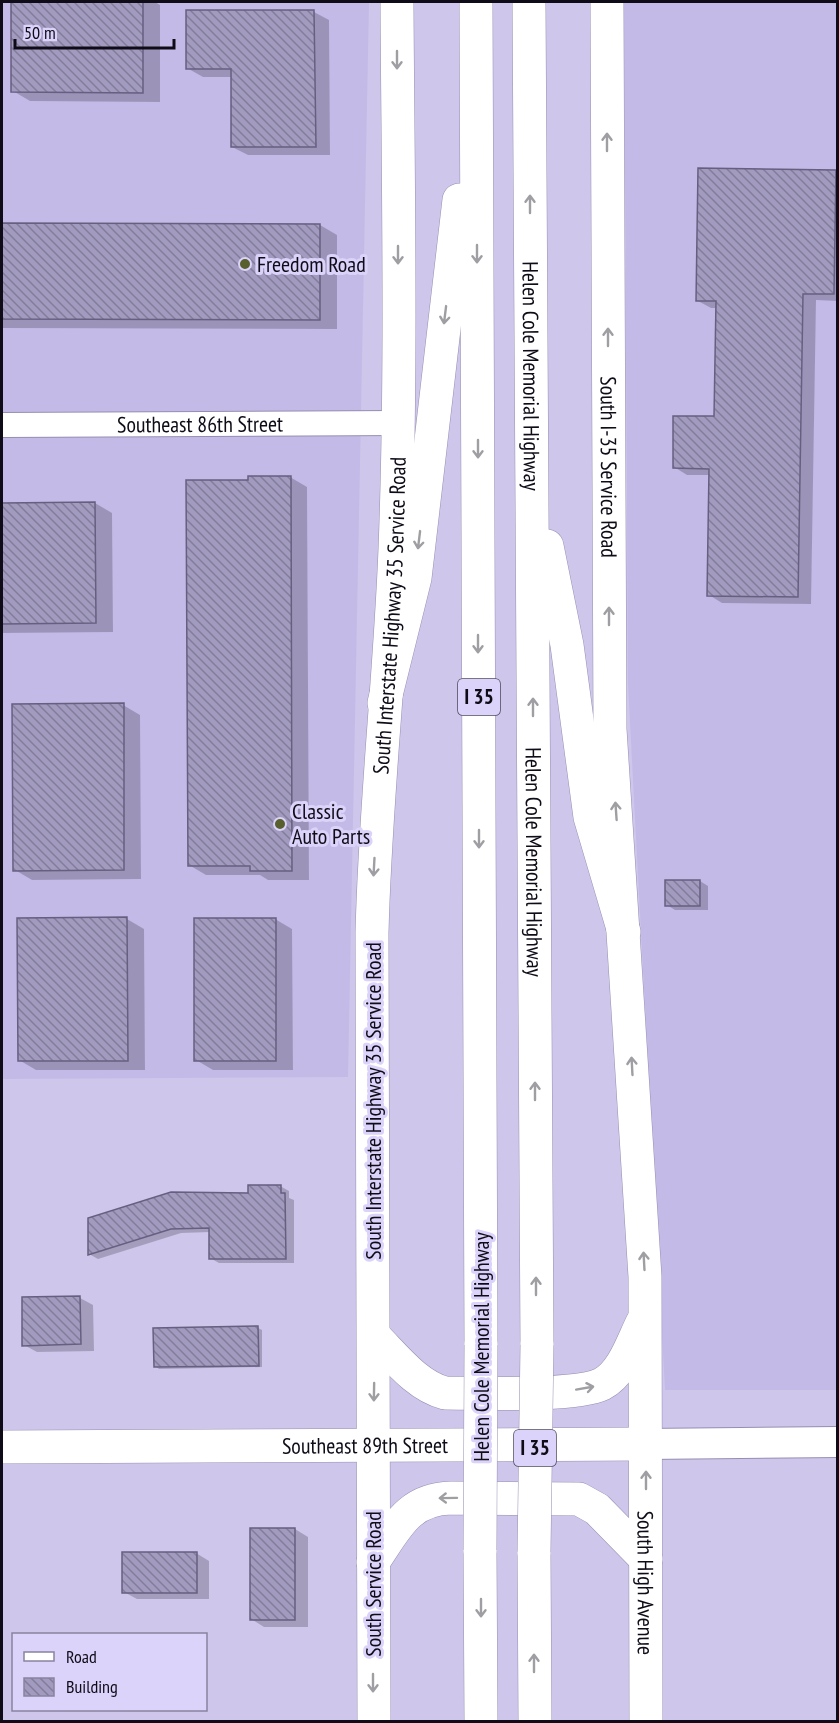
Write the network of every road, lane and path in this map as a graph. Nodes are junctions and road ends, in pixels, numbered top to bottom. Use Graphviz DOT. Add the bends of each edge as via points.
graph roads {
  1 [pos="397,2"];
  2 [pos="476,2"];
  3 [pos="529,2"];
  4 [pos="607,2"];
  5 [pos="476,49"];
  6 [pos="399,423"];
  7 [pos="2,425"];
  8 [pos="532,473"];
  9 [pos="384,704"];
  10 [pos="624,932"];
  11 [pos="645,1319"];
  12 [pos="375,1338"];
  13 [pos="837,1442"];
  14 [pos="645,1444"];
  15 [pos="373,1446"];
  16 [pos="2,1447"];
  17 [pos="646,1559"];
  18 [pos="373,1562"];
  19 [pos="374,1722"];
  20 [pos="481,1722"];
  21 [pos="535,1722"];
  22 [pos="646,1722"];
  1 -- 6 [label="main road, South Interstate Highway 35 Service Road, one-way"];
  2 -- 5 [label="main road, Helen Cole Memorial Highway / I 35"];
  8 -- 3 [label="main road, Helen Cole Memorial Highway / I 35, one-way"];
  10 -- 4 [label="main road, South I-35 Service Road, one-way" via="610,729"];
  5 -- 9 [label="main road, one-way" via="415,578"];
  5 -- 20 [label="main road, Helen Cole Memorial Highway / I 35, one-way, bridge"];
  6 -- 7 [label="street, Southeast 86th Street"];
  6 -- 9 [label="main road, South Interstate Highway 35 Service Road"];
  8 -- 10 [label="main road" via="567,645 590,817"];
  21 -- 8 [label="main road, Helen Cole Memorial Highway / I 35, one-way, bridge"];
  9 -- 12 [label="main road, South Interstate Highway 35 Service Road, one-way" via="372,933"];
  11 -- 10 [label="main road, one-way"];
  12 -- 11 [label="main road, one-way" via="436,1391 562,1391 603,1384 615,1374"];
  11 -- 14 [label="main road"];
  12 -- 15 [label="main road, South Interstate Highway 35 Service Road, one-way"];
  13 -- 14 [label="street, Southeast 89th Street"];
  14 -- 15 [label="main road, Southeast 89th Street"];
  17 -- 14 [label="main road, South High Avenue, one-way"];
  15 -- 16 [label="main road, Southeast 89th Street"];
  15 -- 18 [label="main road, South Service Road"];
  17 -- 18 [label="main road, one-way" via="597,1509 579,1499 436,1498 410,1510"];
  17 -- 22 [label="main road, South High Avenue"];
  18 -- 19 [label="main road, South Service Road, one-way"];
}
